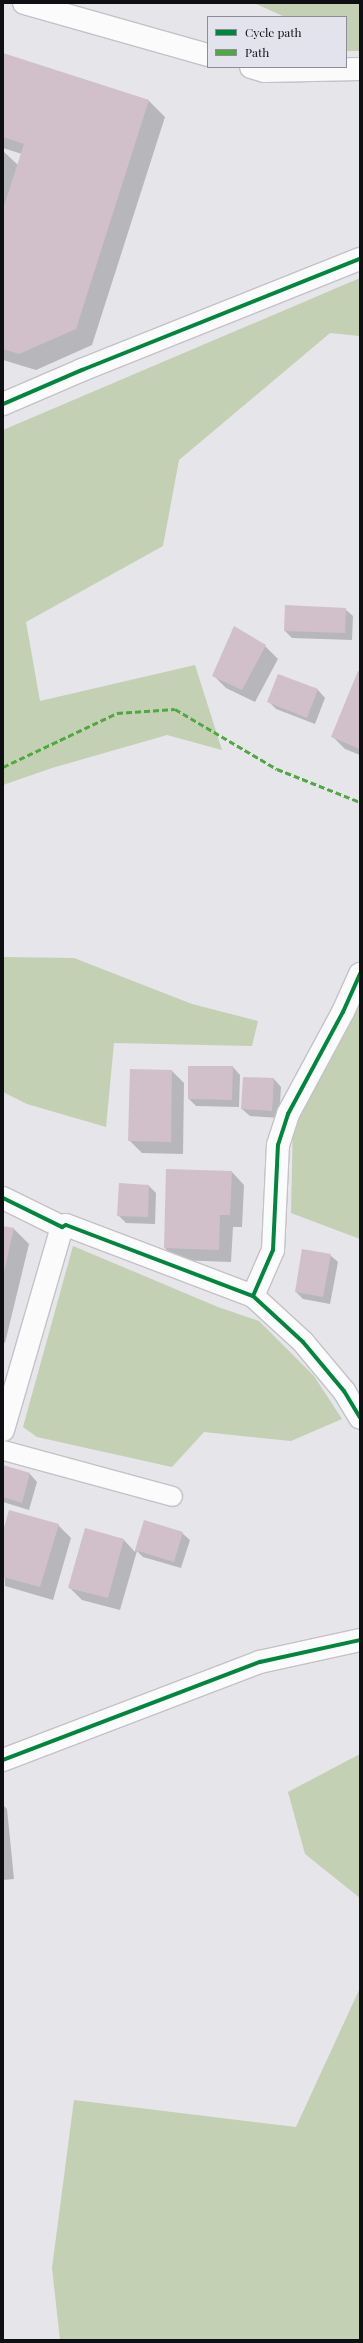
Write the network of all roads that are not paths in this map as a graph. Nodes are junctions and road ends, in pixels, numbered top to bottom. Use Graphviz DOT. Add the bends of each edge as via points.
graph roads {
  1 [pos="24,3"];
  2 [pos="207,55"];
  3 [pos="254,68"];
  4 [pos="360,69"];
  5 [pos="360,259"];
  6 [pos="3,404"];
  7 [pos="360,974"];
  8 [pos="3,1198"];
  9 [pos="62,1227"];
  10 [pos="253,1296"];
  11 [pos="360,1418"];
  12 [pos="3,1430"];
  13 [pos="3,1450"];
  14 [pos="172,1496"];
  15 [pos="360,1640"];
  16 [pos="3,1760"];
  1 -- 2 [label="street"];
  3 -- 4 [label="street" via="264,71"];
  5 -- 6 [label="street"];
  7 -- 10 [label="street" via="343,1012 288,1114 278,1145 273,1250"];
  8 -- 9 [label="street"];
  9 -- 10 [label="street" via="66,1225"];
  9 -- 12 [label="street"];
  10 -- 11 [label="street" via="303,1342 344,1391"];
  13 -- 14 [label="lane"];
  15 -- 16 [label="street" via="260,1662"];
}
